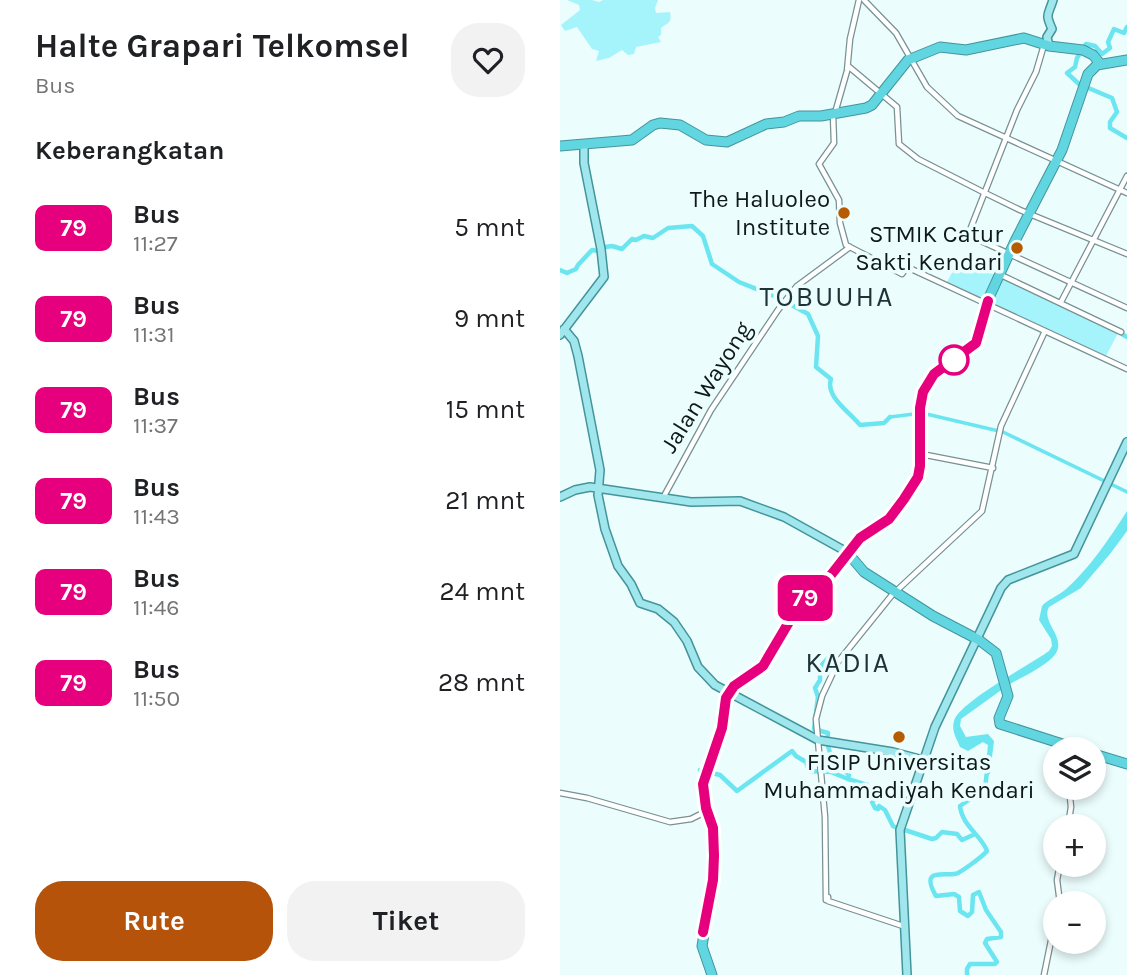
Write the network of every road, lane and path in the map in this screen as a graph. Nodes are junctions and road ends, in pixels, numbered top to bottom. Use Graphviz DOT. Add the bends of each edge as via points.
graph roads {
  1 [pos="861,0"];
  2 [pos="1054,0"];
  3 [pos="1046,45"];
  4 [pos="912,58"];
  5 [pos="1127,60"];
  6 [pos="1094,61"];
  7 [pos="848,66"];
  8 [pos="880,93"];
  9 [pos="834,114"];
  10 [pos="1005,139"];
  11 [pos="584,145"];
  12 [pos="560,146"];
  13 [pos="1056,162"];
  14 [pos="1127,177"];
  15 [pos="1120,190"];
  16 [pos="985,193"];
  17 [pos="1127,193"];
  18 [pos="1029,214"];
  19 [pos="1093,240"];
  20 [pos="851,248"];
  21 [pos="1009,254"];
  22 [pos="1127,254"];
  23 [pos="1000,274"];
  24 [pos="1071,282"];
  25 [pos="988,302"];
  26 [pos="1061,302"];
  27 [pos="1127,307"];
  28 [pos="564,330"];
  29 [pos="1046,331"];
  30 [pos="1121,332"];
  31 [pos="1127,369"];
  32 [pos="1127,444"];
  33 [pos="921,454"];
  34 [pos="993,468"];
  35 [pos="599,489"];
  36 [pos="560,497"];
  37 [pos="664,498"];
  38 [pos="847,553"];
  39 [pos="894,592"];
  40 [pos="977,641"];
  41 [pos="730,691"];
  42 [pos="821,737"];
  43 [pos="1043,739"];
  44 [pos="1106,757"];
  45 [pos="923,759"];
  46 [pos="1127,763"];
  47 [pos="821,771"];
  48 [pos="916,783"];
  49 [pos="560,793"];
  50 [pos="708,811"];
  51 [pos="902,894"];
  52 [pos="827,901"];
  53 [pos="903,926"];
  54 [pos="1049,954"];
  55 [pos="713,975"];
  56 [pos="908,975"];
  57 [pos="1045,975"];
  1 -- 4 [label="street" via="894,31"];
  1 -- 7 [label="street"];
  2 -- 3 [label="main road" via="1047,13 1052,29"];
  3 -- 4 [label="highway" via="1021,38 966,50 940,47"];
  3 -- 6 [label="highway"];
  3 -- 10 [label="street"];
  4 -- 8 [label="highway"];
  4 -- 10 [label="street" via="925,85 945,106"];
  5 -- 6 [label="highway"];
  6 -- 13 [label="highway"];
  7 -- 8 [label="street"];
  7 -- 9 [label="street"];
  8 -- 9 [label="highway" via="870,107"];
  8 -- 16 [label="street" via="897,107 902,147"];
  9 -- 11 [label="highway" via="766,124 729,142 706,140 682,125 660,123 632,141"];
  9 -- 20 [label="street" via="834,143 820,164 839,199 840,225"];
  10 -- 13 [label="street"];
  10 -- 16 [label="street"];
  11 -- 12 [label="highway"];
  11 -- 28 [label="main road" via="604,277"];
  13 -- 15 [label="street"];
  13 -- 18 [label="highway"];
  14 -- 15 [label="street"];
  15 -- 17 [label="street"];
  15 -- 19 [label="street"];
  16 -- 18 [label="street"];
  16 -- 21 [label="street" via="968,235"];
  18 -- 19 [label="street"];
  18 -- 21 [label="highway"];
  19 -- 22 [label="street"];
  19 -- 24 [label="street"];
  20 -- 25 [label="street" via="902,274 907,267"];
  20 -- 37 [label="street, Jalan Wayong" via="800,284 785,302 721,396"];
  21 -- 23 [label="highway"];
  21 -- 24 [label="street"];
  23 -- 25 [label="highway"];
  23 -- 26 [label="street"];
  24 -- 26 [label="street"];
  24 -- 27 [label="street"];
  25 -- 29 [label="street"];
  25 -- 33 [label="highway" via="979,337 938,371 920,398"];
  26 -- 30 [label="street"];
  28 -- 35 [label="main road" via="579,351 600,470"];
  29 -- 31 [label="street"];
  29 -- 34 [label="street" via="1001,431"];
  32 -- 40 [label="main road" via="1076,554 1002,589"];
  33 -- 34 [label="street"];
  33 -- 38 [label="highway" via="918,477 892,515"];
  34 -- 39 [label="street" via="980,514"];
  35 -- 36 [label="main road"];
  35 -- 37 [label="main road"];
  35 -- 41 [label="main road" via="603,520 618,566 638,600 676,624 698,667"];
  37 -- 38 [label="main road" via="743,502 784,517"];
  38 -- 39 [label="highway"];
  38 -- 41 [label="highway" via="830,579 801,602 759,671"];
  39 -- 40 [label="highway"];
  39 -- 42 [label="street" via="835,669 818,705"];
  40 -- 43 [label="highway" via="998,656 1006,690 998,724"];
  40 -- 45 [label="main road"];
  40 -- 48 [label="main road"];
  41 -- 42 [label="main road"];
  41 -- 50 [label="highway" via="704,788"];
  42 -- 45 [label="main road"];
  42 -- 47 [label="street"];
  44 -- 46 [label="highway"];
  45 -- 48 [label="main road"];
  47 -- 52 [label="street"];
  47 -- 52 [label="street"];
  48 -- 51 [label="main road" via="901,829"];
  49 -- 50 [label="street" via="670,822"];
  50 -- 55 [label="highway" via="715,832 714,881 702,948"];
  51 -- 53 [label="main road"];
  51 -- 56 [label="main road"];
  52 -- 53 [label="street"];
  53 -- 56 [label="main road"];
  54 -- 57 [label="street"];
}
